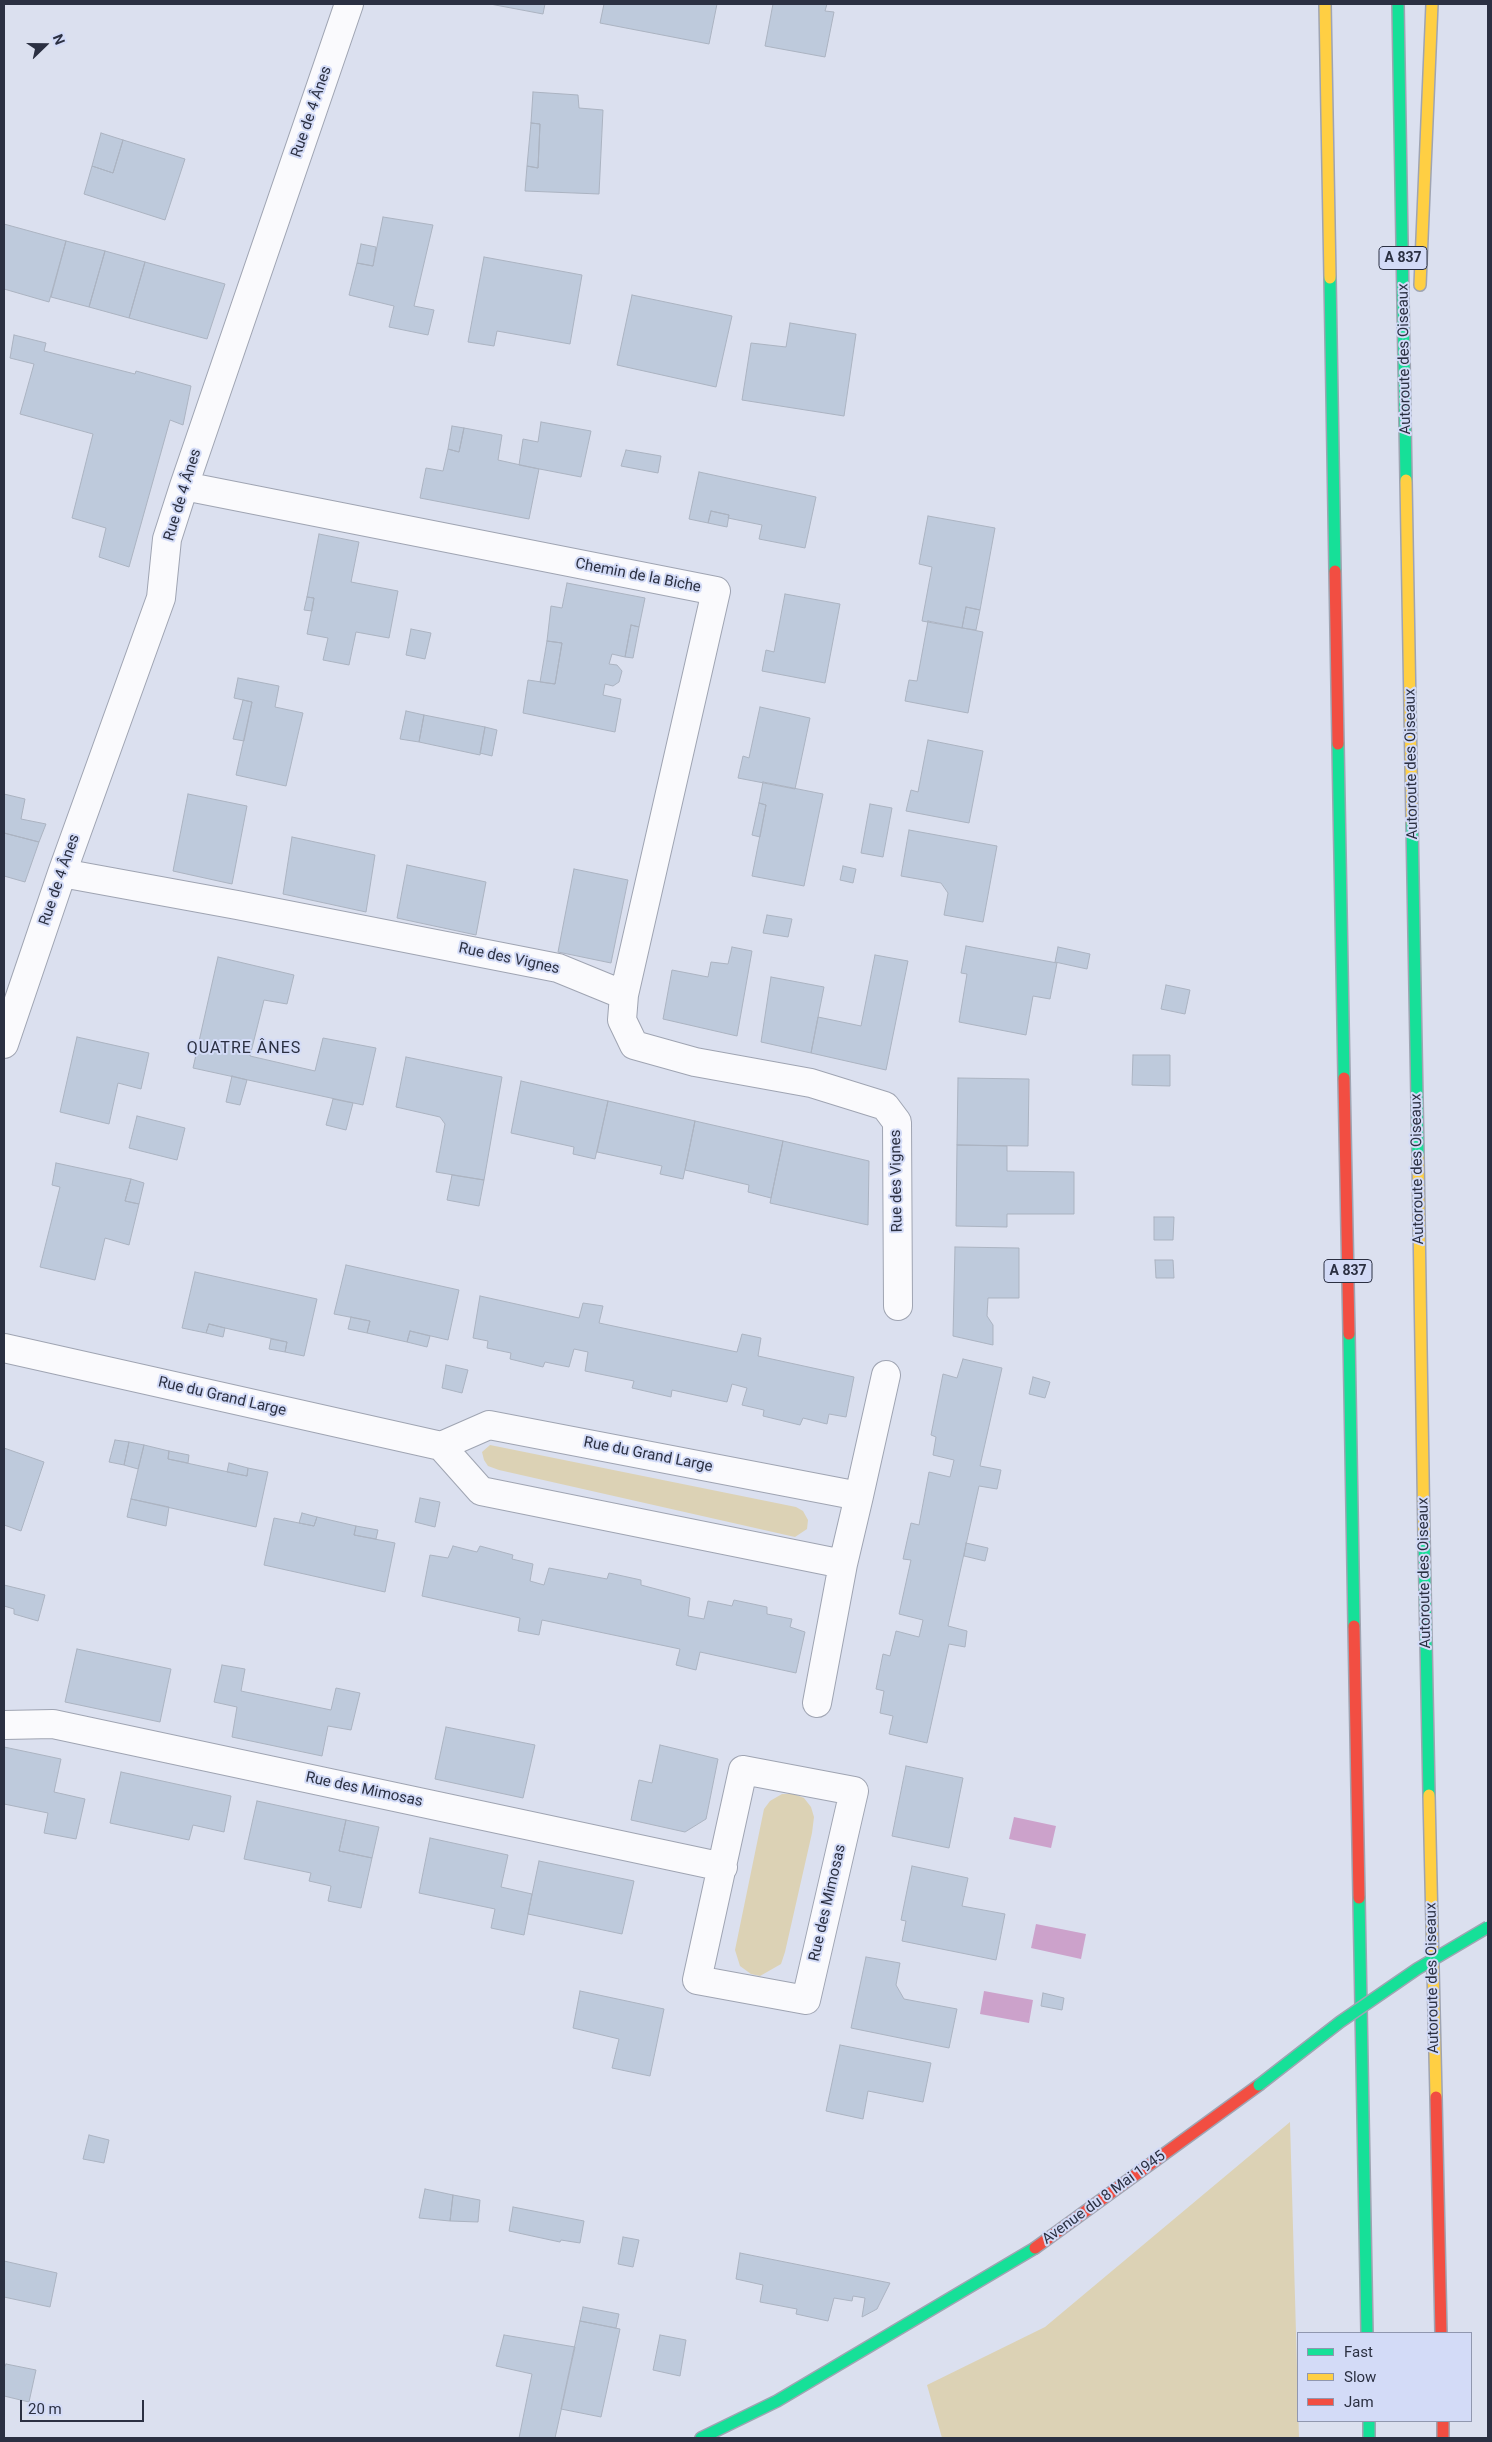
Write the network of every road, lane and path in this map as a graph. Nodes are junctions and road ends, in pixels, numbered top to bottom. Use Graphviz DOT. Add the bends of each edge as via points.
graph roads {
  1 [pos="349,4"];
  2 [pos="1325,4"];
  3 [pos="1398,4"];
  4 [pos="1432,4"];
  5 [pos="1314,62"];
  6 [pos="1328,209"];
  7 [pos="1419,297"];
  8 [pos="1416,356"];
  9 [pos="184,486"];
  10 [pos="1408,512"];
  11 [pos="62,873"];
  12 [pos="624,995"];
  13 [pos="4,1044"];
  14 [pos="898,1306"];
  15 [pos="4,1348"];
  16 [pos="886,1375"];
  17 [pos="441,1446"];
  18 [pos="860,1496"];
  19 [pos="843,1564"];
  20 [pos="817,1703"];
  21 [pos="4,1725"];
  22 [pos="723,1867"];
  23 [pos="1488,1927"];
  24 [pos="1368,2332"];
  25 [pos="1441,2332"];
  26 [pos="1369,2422"];
  27 [pos="1442,2422"];
  28 [pos="701,2438"];
  29 [pos="1369,2438"];
  30 [pos="1443,2438"];
  1 -- 9 [label="street, Rue de 4 Ânes"];
  2 -- 6 [label="main road, A 837"];
  3 -- 10 [label="main road, Autoroute des Oiseaux / A 837"];
  4 -- 7 [label="main road"];
  5 -- 6 [label="main road"];
  6 -- 24 [label="main road, A 837"];
  8 -- 10 [label="main road"];
  9 -- 11 [label="street, Rue de 4 Ânes" via="167,539 161,598"];
  9 -- 12 [label="street, Chemin de la Biche" via="716,591"];
  10 -- 25 [label="main road, Autoroute des Oiseaux / A 837" via="1426,1653"];
  11 -- 12 [label="street, Rue des Vignes" via="558,968"];
  11 -- 13 [label="street, Rue de 4 Ânes"];
  12 -- 14 [label="street, Rue des Vignes" via="622,1020 634,1044 695,1062 811,1083 885,1106 896,1122"];
  15 -- 17 [label="street, Rue du Grand Large"];
  16 -- 18 [label="street"];
  17 -- 18 [label="street, Rue du Grand Large" via="489,1424"];
  17 -- 19 [label="street" via="481,1491"];
  18 -- 19 [label="street"];
  19 -- 20 [label="street"];
  21 -- 22 [label="street, Rue des Mimosas" via="53,1724"];
  22 -- 22 [label="street, Rue des Mimosas" via="697,1980 806,2000 854,1791 743,1770"];
  23 -- 28 [label="main road, Avenue du 8 Mai 1945, bridge" via="1417,1969 1348,2017 1035,2248 777,2401"];
  26 -- 29 [label="main road"];
  27 -- 30 [label="main road"];
}
